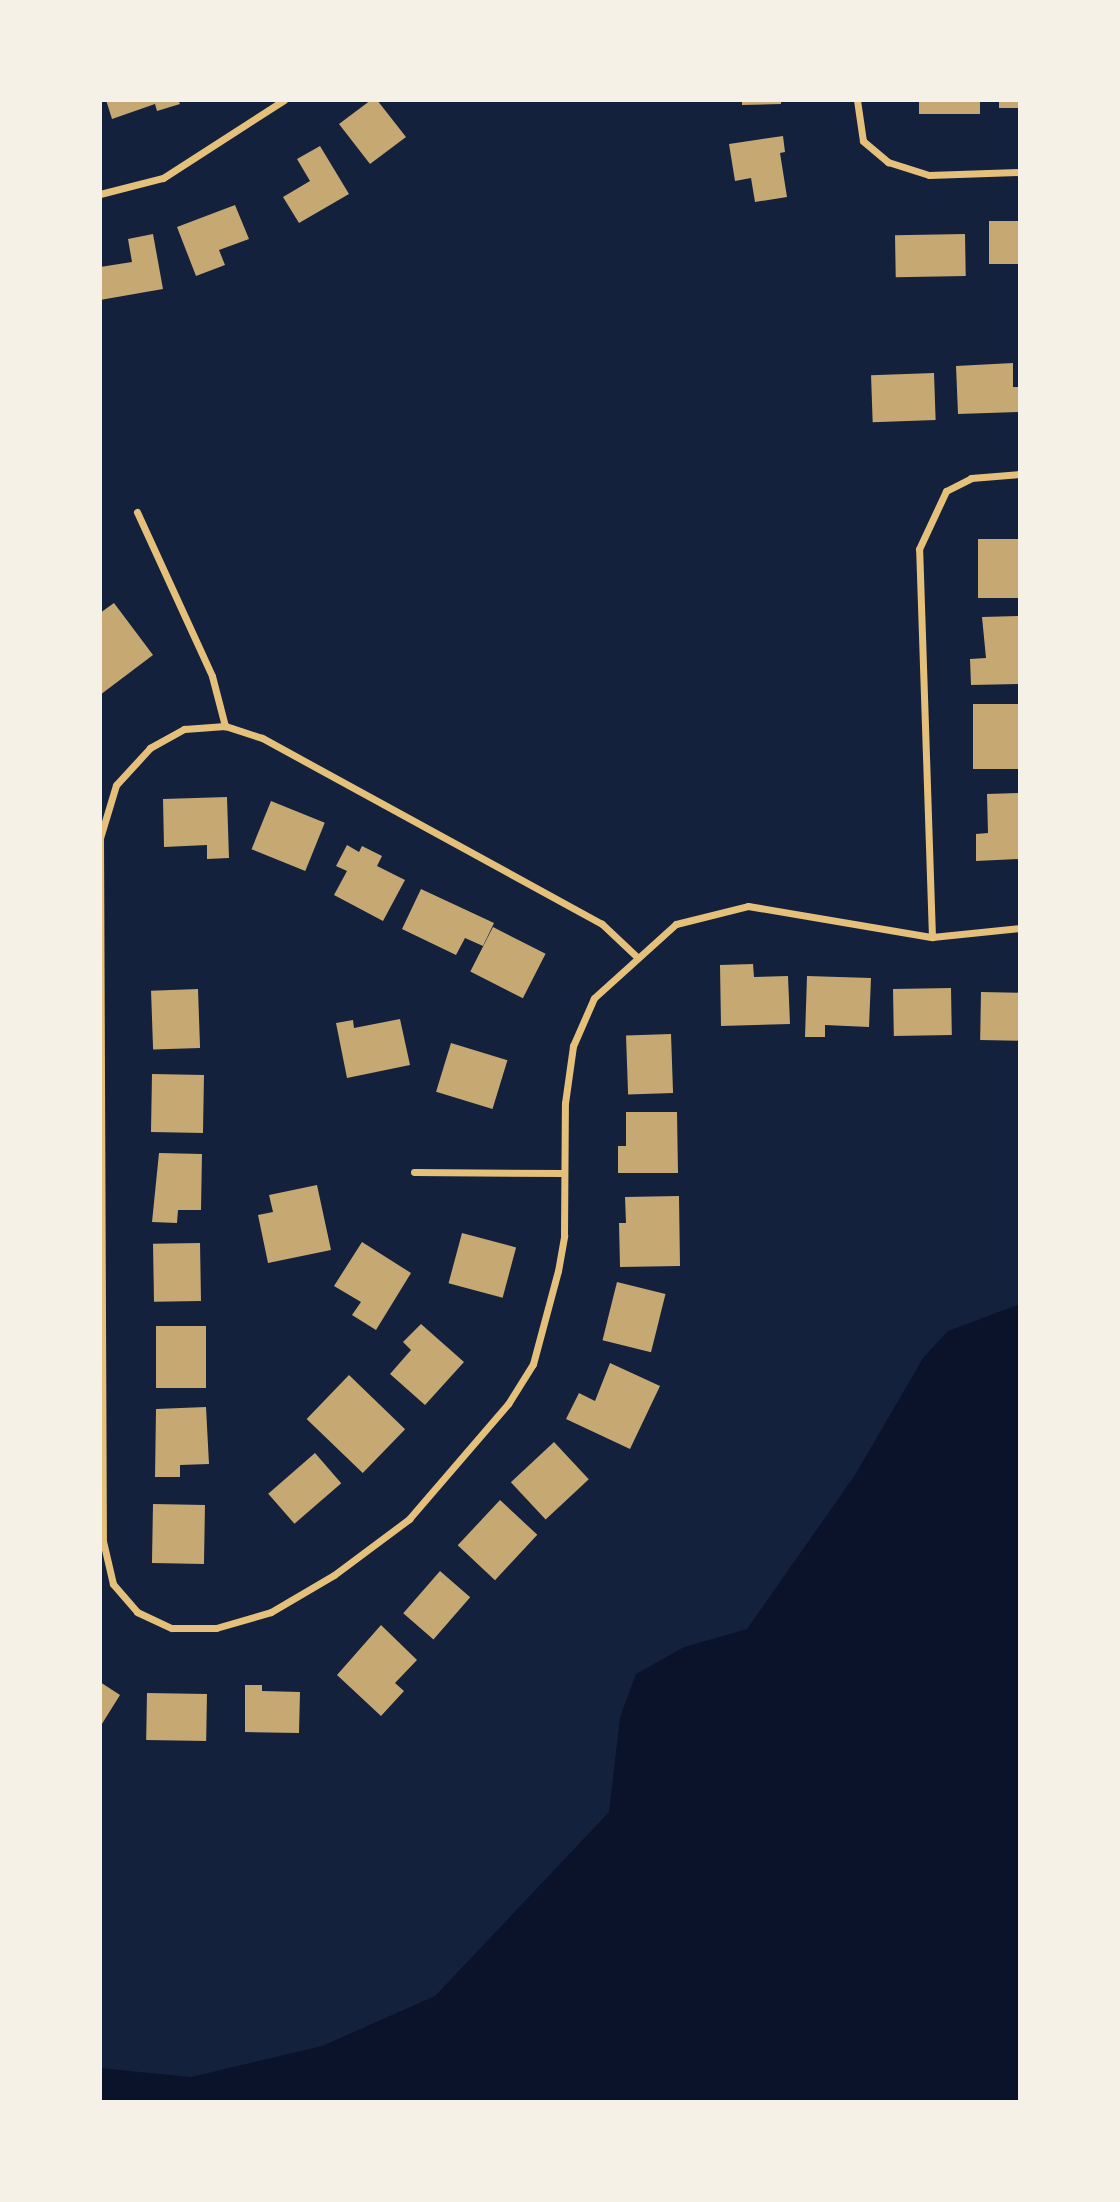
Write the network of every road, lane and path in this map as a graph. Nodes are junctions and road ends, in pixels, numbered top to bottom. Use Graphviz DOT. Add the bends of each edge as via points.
graph roads {
  1 [pos="284,100"];
  2 [pos="857,100"];
  3 [pos="1020,172"];
  4 [pos="100,194"];
  5 [pos="1020,474"];
  6 [pos="138,512"];
  7 [pos="225,726"];
  8 [pos="1020,928"];
  9 [pos="932,937"];
  10 [pos="636,956"];
  11 [pos="414,1172"];
  12 [pos="564,1174"];
  1 -- 4 [label="street" via="163,178"];
  2 -- 3 [label="street" via="863,141 888,162 929,175"];
  5 -- 9 [label="street" via="971,478 946,491 919,549"];
  6 -- 7 [label="street" via="212,676"];
  7 -- 10 [label="street" via="284,748 602,924"];
  7 -- 12 [label="street" via="184,729 150,748 116,785 100,838 103,1541 113,1584 138,1612 172,1628 215,1628 271,1612 334,1575 409,1519 508,1404 533,1364 564,1236"];
  8 -- 9 [label="street"];
  9 -- 10 [label="street" via="748,906 676,924"];
  10 -- 12 [label="street" via="594,998 573,1046 565,1103"];
  11 -- 12 [label="street"];
}
